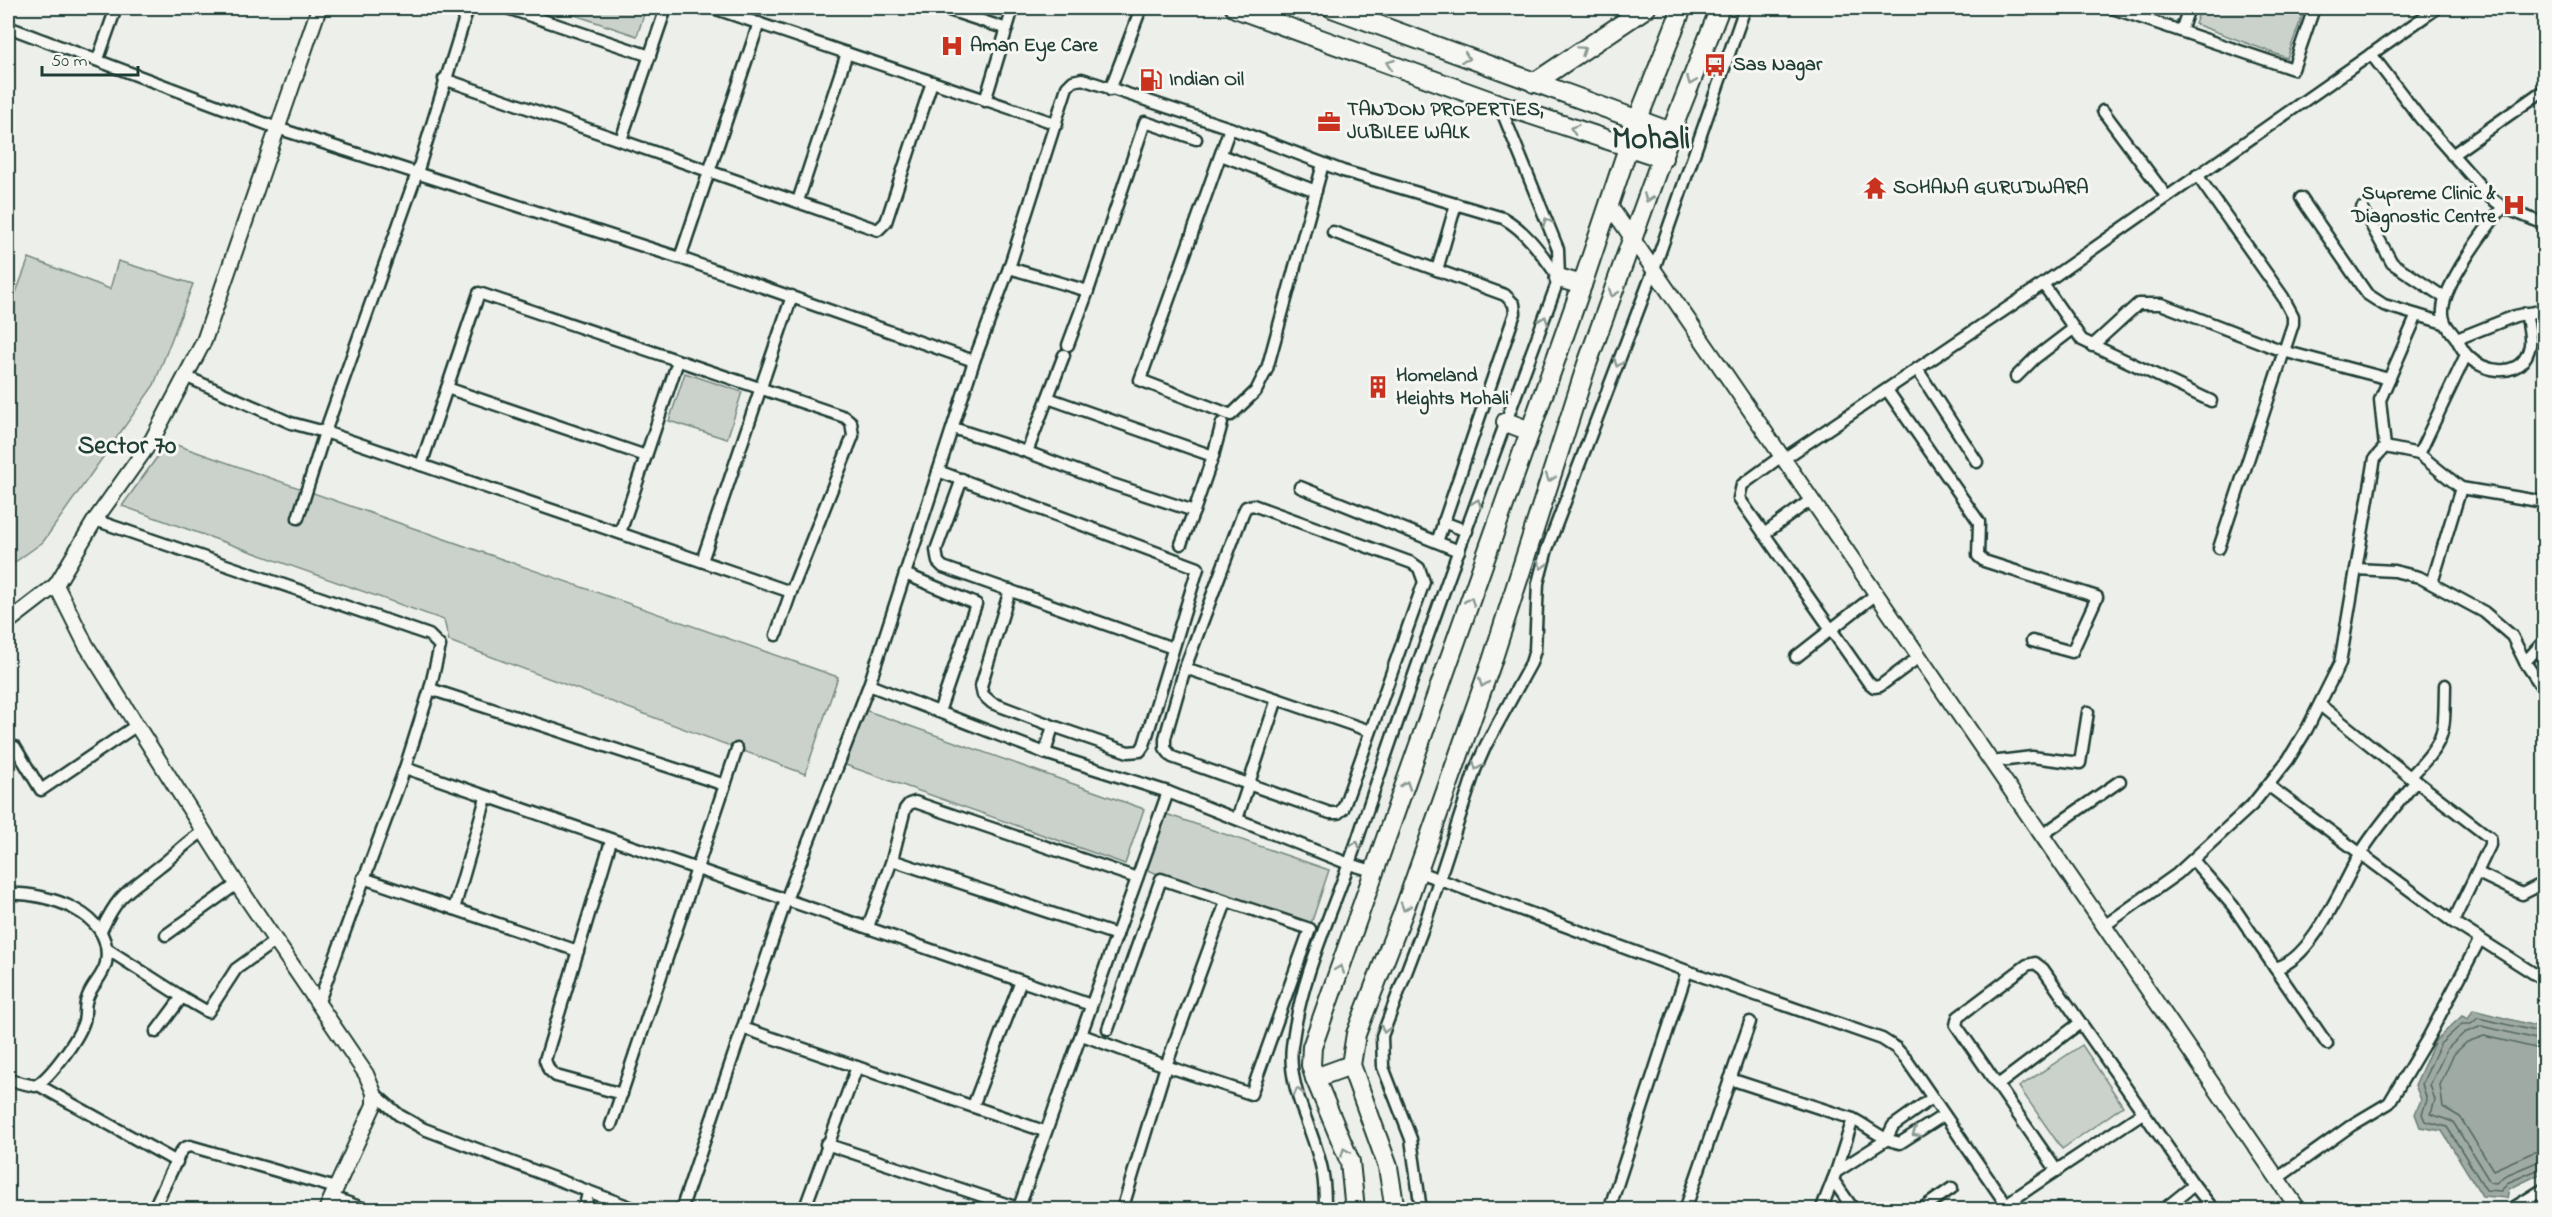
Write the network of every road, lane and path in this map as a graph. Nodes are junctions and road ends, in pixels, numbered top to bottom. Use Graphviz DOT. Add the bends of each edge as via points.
graph roads {
  1 [pos="116,8"];
  2 [pos="319,8"];
  3 [pos="468,8"];
  4 [pos="507,8"];
  5 [pos="666,8"];
  6 [pos="713,8"];
  7 [pos="943,8"];
  8 [pos="1013,8"];
  9 [pos="1141,8"];
  10 [pos="1235,8"];
  11 [pos="1332,8"];
  12 [pos="1646,8"];
  13 [pos="1682,8"];
  14 [pos="1720,8"];
  15 [pos="1745,8"];
  16 [pos="2112,8"];
  17 [pos="2189,8"];
  18 [pos="2314,8"];
  19 [pos="2432,9"];
  20 [pos="759,23"];
  21 [pos="8,27"];
  22 [pos="1007,29"];
  23 [pos="2181,31"];
  24 [pos="847,53"];
  25 [pos="2371,54"];
  26 [pos="650,56"];
  27 [pos="98,59"];
  28 [pos="444,79"];
  29 [pos="932,82"];
  30 [pos="1534,83"];
  31 [pos="1110,90"];
  32 [pos="2544,90"];
  33 [pos="985,101"];
  34 [pos="1499,104"];
  35 [pos="2103,111"];
  36 [pos="1637,121"];
  37 [pos="1057,124"];
  38 [pos="277,128"];
  39 [pos="1230,128"];
  40 [pos="1671,132"];
  41 [pos="1196,139"];
  42 [pos="621,140"];
  43 [pos="1629,147"];
  44 [pos="1222,150"];
  45 [pos="2452,155"];
  46 [pos="1663,158"];
  47 [pos="1323,164"];
  48 [pos="709,170"];
  49 [pos="417,173"];
  50 [pos="2197,176"];
  51 [pos="1317,187"];
  52 [pos="2167,197"];
  53 [pos="2301,198"];
  54 [pos="798,201"];
  55 [pos="1456,204"];
  56 [pos="1610,206"];
  57 [pos="2503,207"];
  58 [pos="2362,208"];
  59 [pos="2544,224"];
  60 [pos="1333,232"];
  61 [pos="1633,238"];
  62 [pos="680,258"];
  63 [pos="1009,268"];
  64 [pos="1654,269"];
  65 [pos="1437,270"];
  66 [pos="1559,278"];
  67 [pos="2043,284"];
  68 [pos="1582,285"];
  69 [pos="1088,291"];
  70 [pos="792,296"];
  71 [pos="2445,298"];
  72 [pos="2544,310"];
  73 [pos="2526,313"];
  74 [pos="2416,315"];
  75 [pos="2444,323"];
  76 [pos="2073,329"];
  77 [pos="2457,339"];
  78 [pos="2092,346"];
  79 [pos="2283,351"];
  80 [pos="2466,355"];
  81 [pos="678,361"];
  82 [pos="974,361"];
  83 [pos="1917,369"];
  84 [pos="2016,376"];
  85 [pos="187,377"];
  86 [pos="2389,379"];
  87 [pos="447,388"];
  88 [pos="760,390"];
  89 [pos="1887,390"];
  90 [pos="1048,398"];
  91 [pos="2211,400"];
  92 [pos="1506,422"];
  93 [pos="1222,423"];
  94 [pos="953,428"];
  95 [pos="325,432"];
  96 [pos="1530,432"];
  97 [pos="2385,447"];
  98 [pos="1027,452"];
  99 [pos="2419,454"];
  100 [pos="646,456"];
  101 [pos="1213,456"];
  102 [pos="1784,457"];
  103 [pos="1977,462"];
  104 [pos="421,465"];
  105 [pos="938,471"];
  106 [pos="962,479"];
  107 [pos="1300,487"];
  108 [pos="2461,488"];
  109 [pos="1812,499"];
  110 [pos="2544,502"];
  111 [pos="1194,511"];
  112 [pos="298,518"];
  113 [pos="95,520"];
  114 [pos="1443,522"];
  115 [pos="1467,531"];
  116 [pos="620,533"];
  117 [pos="1764,534"];
  118 [pos="1437,542"];
  119 [pos="1181,544"];
  120 [pos="2219,548"];
  121 [pos="1459,551"];
  122 [pos="702,561"];
  123 [pos="2356,569"];
  124 [pos="905,574"];
  125 [pos="2432,583"];
  126 [pos="56,585"];
  127 [pos="1010,590"];
  128 [pos="791,592"];
  129 [pos="1875,595"];
  130 [pos="8,622"];
  131 [pos="1832,629"];
  132 [pos="776,634"];
  133 [pos="2544,640"];
  134 [pos="2032,641"];
  135 [pos="1173,648"];
  136 [pos="1796,657"];
  137 [pos="1919,657"];
  138 [pos="2524,662"];
  139 [pos="1185,668"];
  140 [pos="869,685"];
  141 [pos="2445,685"];
  142 [pos="430,689"];
  143 [pos="2544,690"];
  144 [pos="1277,699"];
  145 [pos="2320,705"];
  146 [pos="939,712"];
  147 [pos="2088,712"];
  148 [pos="137,725"];
  149 [pos="1053,726"];
  150 [pos="1370,731"];
  151 [pos="737,749"];
  152 [pos="8,752"];
  153 [pos="1045,753"];
  154 [pos="1991,762"];
  155 [pos="405,768"];
  156 [pos="2413,779"];
  157 [pos="2120,780"];
  158 [pos="1251,784"];
  159 [pos="725,785"];
  160 [pos="2269,786"];
  161 [pos="1168,792"];
  162 [pos="486,798"];
  163 [pos="1237,819"];
  164 [pos="204,831"];
  165 [pos="2042,835"];
  166 [pos="611,841"];
  167 [pos="2360,854"];
  168 [pos="892,860"];
  169 [pos="2193,860"];
  170 [pos="1349,864"];
  171 [pos="696,870"];
  172 [pos="1416,871"];
  173 [pos="1376,872"];
  174 [pos="2478,873"];
  175 [pos="363,878"];
  176 [pos="1137,878"];
  177 [pos="1438,879"];
  178 [pos="237,884"];
  179 [pos="2544,886"];
  180 [pos="8,894"];
  181 [pos="786,900"];
  182 [pos="1226,903"];
  183 [pos="454,909"];
  184 [pos="2453,922"];
  185 [pos="2104,926"];
  186 [pos="868,927"];
  187 [pos="101,931"];
  188 [pos="166,935"];
  189 [pos="1117,935"];
  190 [pos="2480,939"];
  191 [pos="275,941"];
  192 [pos="107,948"];
  193 [pos="578,951"];
  194 [pos="2275,968"];
  195 [pos="1688,971"];
  196 [pos="2544,980"];
  197 [pos="1021,981"];
  198 [pos="182,997"];
  199 [pos="318,1004"];
  200 [pos="1091,1005"];
  201 [pos="1749,1022"];
  202 [pos="2080,1023"];
  203 [pos="743,1028"];
  204 [pos="1108,1029"];
  205 [pos="156,1032"];
  206 [pos="1082,1035"];
  207 [pos="2327,1044"];
  208 [pos="1351,1065"];
  209 [pos="1166,1066"];
  210 [pos="857,1067"];
  211 [pos="1315,1078"];
  212 [pos="1730,1079"];
  213 [pos="8,1080"];
  214 [pos="38,1085"];
  215 [pos="1998,1085"];
  216 [pos="374,1093"];
  217 [pos="622,1094"];
  218 [pos="1932,1098"];
  219 [pos="973,1107"];
  220 [pos="2144,1112"];
  221 [pos="1944,1115"];
  222 [pos="1853,1119"];
  223 [pos="610,1125"];
  224 [pos="1044,1131"];
  225 [pos="1886,1140"];
  226 [pos="826,1144"];
  227 [pos="177,1162"];
  228 [pos="2057,1171"];
  229 [pos="1834,1176"];
  230 [pos="2278,1178"];
  231 [pos="2194,1185"];
  232 [pos="1952,1188"];
  233 [pos="2544,1189"];
  234 [pos="588,1193"];
  235 [pos="331,1198"];
  236 [pos="351,1207"];
  237 [pos="2008,1207"];
  238 [pos="153,1209"];
  239 [pos="368,1209"];
  240 [pos="584,1209"];
  241 [pos="638,1209"];
  242 [pos="681,1209"];
  243 [pos="804,1209"];
  244 [pos="1018,1209"];
  245 [pos="1122,1209"];
  246 [pos="1325,1209"];
  247 [pos="1355,1209"];
  248 [pos="1395,1209"];
  249 [pos="1421,1209"];
  250 [pos="1609,1209"];
  251 [pos="1685,1209"];
  252 [pos="1821,1209"];
  253 [pos="1854,1209"];
  254 [pos="1920,1209"];
  255 [pos="2163,1209"];
  256 [pos="2214,1209"];
  257 [pos="2299,1209"];
  258 [pos="2510,1209"];
  1 -- 27 [label="street"];
  2 -- 38 [label="street"];
  3 -- 28 [label="street"];
  4 -- 26 [label="street"];
  5 -- 26 [label="street"];
  6 -- 20 [label="street"];
  7 -- 22 [label="street"];
  8 -- 22 [label="street"];
  9 -- 31 [label="street"];
  34 -- 10 [label="main road, one-way"];
  11 -- 30 [label="main road, one-way"];
  30 -- 12 [label="main road, one-way"];
  13 -- 36 [label="main road"];
  14 -- 40 [label="main road, one-way"];
  15 -- 64 [label="street"];
  16 -- 23 [label="street"];
  17 -- 23 [label="street"];
  18 -- 23 [label="street" via="2293,69"];
  19 -- 25 [label="street"];
  20 -- 24 [label="street"];
  20 -- 48 [label="street"];
  21 -- 27 [label="street"];
  22 -- 33 [label="street"];
  24 -- 29 [label="street"];
  24 -- 54 [label="street"];
  25 -- 45 [label="street"];
  25 -- 50 [label="street"];
  26 -- 42 [label="street"];
  27 -- 38 [label="street"];
  28 -- 42 [label="street"];
  28 -- 49 [label="street"];
  29 -- 33 [label="street"];
  29 -- 54 [label="street" via="883,228 879,231"];
  30 -- 36 [label="main road"];
  31 -- 37 [label="street" via="1082,79 1073,81 1067,87"];
  31 -- 39 [label="street"];
  32 -- 45 [label="street"];
  33 -- 37 [label="street"];
  43 -- 34 [label="main road, one-way"];
  66 -- 34 [label="street, one-way" via="1558,249"];
  35 -- 52 [label="street"];
  36 -- 40 [label="main road"];
  36 -- 43 [label="main road"];
  37 -- 63 [label="street"];
  38 -- 49 [label="street"];
  38 -- 85 [label="street" via="204,341"];
  39 -- 44 [label="street"];
  39 -- 47 [label="street"];
  40 -- 46 [label="main road"];
  41 -- 69 [label="street" via="1145,122"];
  42 -- 48 [label="street"];
  43 -- 46 [label="main road"];
  43 -- 56 [label="main road"];
  44 -- 51 [label="street"];
  44 -- 51 [label="street" via="1140,380 1231,415 1262,382"];
  45 -- 57 [label="street"];
  46 -- 61 [label="main road, one-way"];
  47 -- 51 [label="street"];
  47 -- 55 [label="street"];
  48 -- 54 [label="street"];
  48 -- 62 [label="street"];
  49 -- 62 [label="street"];
  49 -- 95 [label="street"];
  50 -- 52 [label="street"];
  50 -- 79 [label="street" via="2289,307 2293,324"];
  52 -- 67 [label="street"];
  53 -- 74 [label="street" via="2367,294 2377,302"];
  55 -- 65 [label="street"];
  55 -- 66 [label="street" via="1517,226"];
  56 -- 61 [label="street"];
  56 -- 68 [label="main road"];
  57 -- 59 [label="street"];
  57 -- 71 [label="street" via="2475,243"];
  58 -- 71 [label="street" via="2392,262"];
  60 -- 65 [label="street"];
  61 -- 64 [label="street"];
  61 -- 172 [label="main road, one-way"];
  62 -- 70 [label="street"];
  63 -- 69 [label="street"];
  63 -- 82 [label="street"];
  64 -- 102 [label="street"];
  64 -- 177 [label="street, one-way" via="1542,566 1535,603 1532,663 1475,770"];
  65 -- 114 [label="street" via="1505,295 1514,304 1515,313"];
  66 -- 68 [label="main road"];
  92 -- 66 [label="street, one-way"];
  67 -- 76 [label="street"];
  67 -- 83 [label="street"];
  68 -- 96 [label="main road"];
  69 -- 90 [label="street"];
  70 -- 82 [label="street"];
  70 -- 88 [label="street"];
  71 -- 75 [label="street"];
  72 -- 73 [label="street"];
  73 -- 77 [label="street"];
  73 -- 80 [label="street" via="2530,342 2517,367 2499,372"];
  74 -- 75 [label="street"];
  74 -- 86 [label="street"];
  75 -- 77 [label="street"];
  76 -- 78 [label="street"];
  76 -- 84 [label="street"];
  77 -- 80 [label="street"];
  78 -- 79 [label="street" via="2139,304 2148,302"];
  78 -- 91 [label="street"];
  79 -- 86 [label="street"];
  79 -- 120 [label="street"];
  80 -- 99 [label="street"];
  81 -- 87 [label="street" via="479,293"];
  81 -- 88 [label="street"];
  81 -- 100 [label="street"];
  82 -- 94 [label="street"];
  83 -- 89 [label="street"];
  83 -- 103 [label="street"];
  85 -- 95 [label="street" via="291,423"];
  85 -- 113 [label="street" via="136,465"];
  86 -- 97 [label="street" via="2380,400"];
  87 -- 100 [label="street"];
  87 -- 104 [label="street"];
  88 -- 122 [label="street"];
  88 -- 128 [label="street" via="845,417 854,429"];
  89 -- 102 [label="street"];
  89 -- 134 [label="street" via="1979,522 1978,551 1984,561 2097,597 2072,652"];
  90 -- 98 [label="street"];
  90 -- 101 [label="street"];
  92 -- 96 [label="main road"];
  115 -- 92 [label="street, one-way"];
  93 -- 101 [label="street"];
  94 -- 98 [label="street"];
  94 -- 105 [label="street"];
  95 -- 104 [label="street"];
  95 -- 112 [label="street"];
  173 -- 96 [label="main road, one-way"];
  97 -- 99 [label="street"];
  97 -- 123 [label="street" via="2375,458"];
  98 -- 111 [label="street"];
  99 -- 108 [label="street"];
  100 -- 116 [label="street"];
  101 -- 111 [label="street"];
  102 -- 109 [label="street"];
  102 -- 117 [label="street" via="1739,490 1739,498"];
  104 -- 116 [label="street"];
  105 -- 106 [label="street"];
  105 -- 124 [label="street"];
  106 -- 127 [label="street" via="936,550 938,562"];
  106 -- 135 [label="street" via="1198,568"];
  107 -- 118 [label="street"];
  108 -- 110 [label="street"];
  108 -- 125 [label="street"];
  109 -- 117 [label="street"];
  109 -- 129 [label="street"];
  111 -- 119 [label="street"];
  113 -- 126 [label="street"];
  113 -- 142 [label="street" via="429,635 440,646"];
  114 -- 115 [label="street"];
  114 -- 118 [label="street"];
  115 -- 121 [label="street"];
  116 -- 122 [label="street"];
  117 -- 131 [label="street"];
  118 -- 121 [label="street"];
  170 -- 121 [label="street, one-way"];
  122 -- 128 [label="street"];
  123 -- 125 [label="street" via="2394,571"];
  123 -- 145 [label="street" via="2340,663"];
  124 -- 140 [label="street"];
  124 -- 146 [label="street" via="976,604"];
  125 -- 138 [label="street" via="2501,625 2518,645"];
  126 -- 130 [label="street"];
  126 -- 148 [label="street" via="86,645"];
  127 -- 135 [label="street"];
  127 -- 149 [label="street" via="981,686 982,694 992,703"];
  128 -- 132 [label="street"];
  129 -- 131 [label="street"];
  129 -- 137 [label="street"];
  131 -- 136 [label="street"];
  131 -- 137 [label="street" via="1874,687"];
  133 -- 138 [label="street"];
  135 -- 149 [label="street" via="1140,751 1128,752"];
  137 -- 154 [label="street"];
  138 -- 143 [label="street"];
  139 -- 144 [label="street"];
  139 -- 150 [label="street" via="1243,513 1253,505 1412,563 1423,575 1424,582"];
  139 -- 158 [label="street" via="1165,748 1172,757"];
  140 -- 146 [label="street"];
  140 -- 181 [label="street"];
  141 -- 156 [label="street" via="2441,739"];
  142 -- 155 [label="street"];
  142 -- 159 [label="street"];
  144 -- 150 [label="street"];
  144 -- 158 [label="street"];
  145 -- 156 [label="street"];
  145 -- 160 [label="street"];
  146 -- 153 [label="street"];
  147 -- 154 [label="street" via="2080,763 2032,757"];
  148 -- 152 [label="street" via="41,790 15,747"];
  148 -- 164 [label="street"];
  149 -- 153 [label="street"];
  150 -- 158 [label="street" via="1338,813"];
  151 -- 159 [label="street"];
  153 -- 161 [label="street"];
  154 -- 165 [label="street"];
  155 -- 162 [label="street"];
  155 -- 175 [label="street"];
  156 -- 167 [label="street"];
  156 -- 174 [label="street" via="2490,838"];
  157 -- 165 [label="street"];
  158 -- 163 [label="street"];
  159 -- 171 [label="street"];
  160 -- 167 [label="street"];
  160 -- 169 [label="street"];
  161 -- 163 [label="street"];
  161 -- 176 [label="street"];
  162 -- 166 [label="street"];
  162 -- 183 [label="street"];
  163 -- 170 [label="street"];
  164 -- 178 [label="street"];
  164 -- 187 [label="street" via="122,895"];
  165 -- 185 [label="street"];
  166 -- 171 [label="street"];
  166 -- 193 [label="street"];
  167 -- 184 [label="street"];
  167 -- 194 [label="street" via="2301,952 2286,966"];
  168 -- 176 [label="street" via="905,809 915,802"];
  168 -- 186 [label="street"];
  168 -- 189 [label="street"];
  169 -- 185 [label="street"];
  169 -- 194 [label="street" via="2233,906"];
  170 -- 173 [label="street"];
  246 -- 170 [label="street, one-way" via="1323,1175 1294,1078 1292,1049 1311,964"];
  171 -- 181 [label="street"];
  171 -- 217 [label="street"];
  172 -- 177 [label="street"];
  172 -- 208 [label="main road, one-way" via="1356,1034"];
  211 -- 173 [label="main road, one-way" via="1312,1047"];
  174 -- 179 [label="street" via="2522,894"];
  174 -- 184 [label="street"];
  175 -- 183 [label="street"];
  175 -- 199 [label="street"];
  176 -- 189 [label="street"];
  177 -- 195 [label="street"];
  177 -- 249 [label="street, one-way" via="1389,1014 1382,1045 1383,1067 1411,1139"];
  178 -- 188 [label="street"];
  178 -- 191 [label="street"];
  180 -- 187 [label="street" via="41,896 82,914"];
  181 -- 186 [label="street"];
  181 -- 203 [label="street"];
  182 -- 204 [label="street" via="1161,879"];
  182 -- 209 [label="street"];
  182 -- 209 [label="street" via="1310,929 1251,1094"];
  183 -- 193 [label="street"];
  184 -- 190 [label="street"];
  185 -- 230 [label="street"];
  186 -- 197 [label="street"];
  187 -- 192 [label="street"];
  189 -- 200 [label="street"];
  190 -- 196 [label="street"];
  190 -- 230 [label="street" via="2389,1103"];
  191 -- 198 [label="street" via="230,975 208,1012"];
  191 -- 199 [label="street"];
  192 -- 198 [label="street"];
  192 -- 214 [label="street" via="102,974 86,999 83,1024"];
  193 -- 217 [label="street" via="545,1060 556,1076"];
  194 -- 207 [label="street"];
  195 -- 218 [label="street" via="1882,1039 1906,1059"];
  195 -- 250 [label="street"];
  197 -- 200 [label="street"];
  197 -- 219 [label="street"];
  198 -- 205 [label="street"];
  199 -- 216 [label="street" via="366,1074"];
  200 -- 206 [label="street"];
  201 -- 212 [label="street"];
  202 -- 215 [label="street"];
  202 -- 215 [label="street" via="2035,963 1958,1017 1956,1024"];
  202 -- 220 [label="street"];
  203 -- 210 [label="street"];
  203 -- 242 [label="street"];
  206 -- 209 [label="street"];
  206 -- 224 [label="street"];
  208 -- 211 [label="main road"];
  208 -- 248 [label="main road" via="1388,1167"];
  209 -- 245 [label="street"];
  210 -- 219 [label="street"];
  210 -- 226 [label="street"];
  247 -- 211 [label="main road, one-way" via="1350,1162"];
  212 -- 222 [label="street"];
  212 -- 251 [label="street"];
  213 -- 214 [label="street" via="25,1086"];
  214 -- 227 [label="street"];
  215 -- 228 [label="street"];
  216 -- 234 [label="street" via="417,1126"];
  216 -- 235 [label="street" via="374,1105"];
  217 -- 223 [label="street"];
  218 -- 221 [label="street"];
  218 -- 225 [label="street" via="1893,1126"];
  219 -- 224 [label="street"];
  220 -- 228 [label="street"];
  220 -- 231 [label="street"];
  221 -- 225 [label="street, one-way" via="1900,1143"];
  221 -- 237 [label="street"];
  222 -- 225 [label="street"];
  222 -- 229 [label="street"];
  224 -- 244 [label="street"];
  225 -- 229 [label="street"];
  226 -- 243 [label="street"];
  226 -- 244 [label="street"];
  227 -- 235 [label="street" via="184,1148 190,1146"];
  227 -- 238 [label="street"];
  228 -- 237 [label="street"];
  229 -- 252 [label="street"];
  229 -- 253 [label="street"];
  230 -- 257 [label="street"];
  231 -- 255 [label="street"];
  231 -- 256 [label="street"];
  232 -- 254 [label="street"];
  233 -- 258 [label="street"];
  234 -- 240 [label="street"];
  234 -- 241 [label="street"];
  235 -- 236 [label="street"];
  236 -- 239 [label="street"];
}
